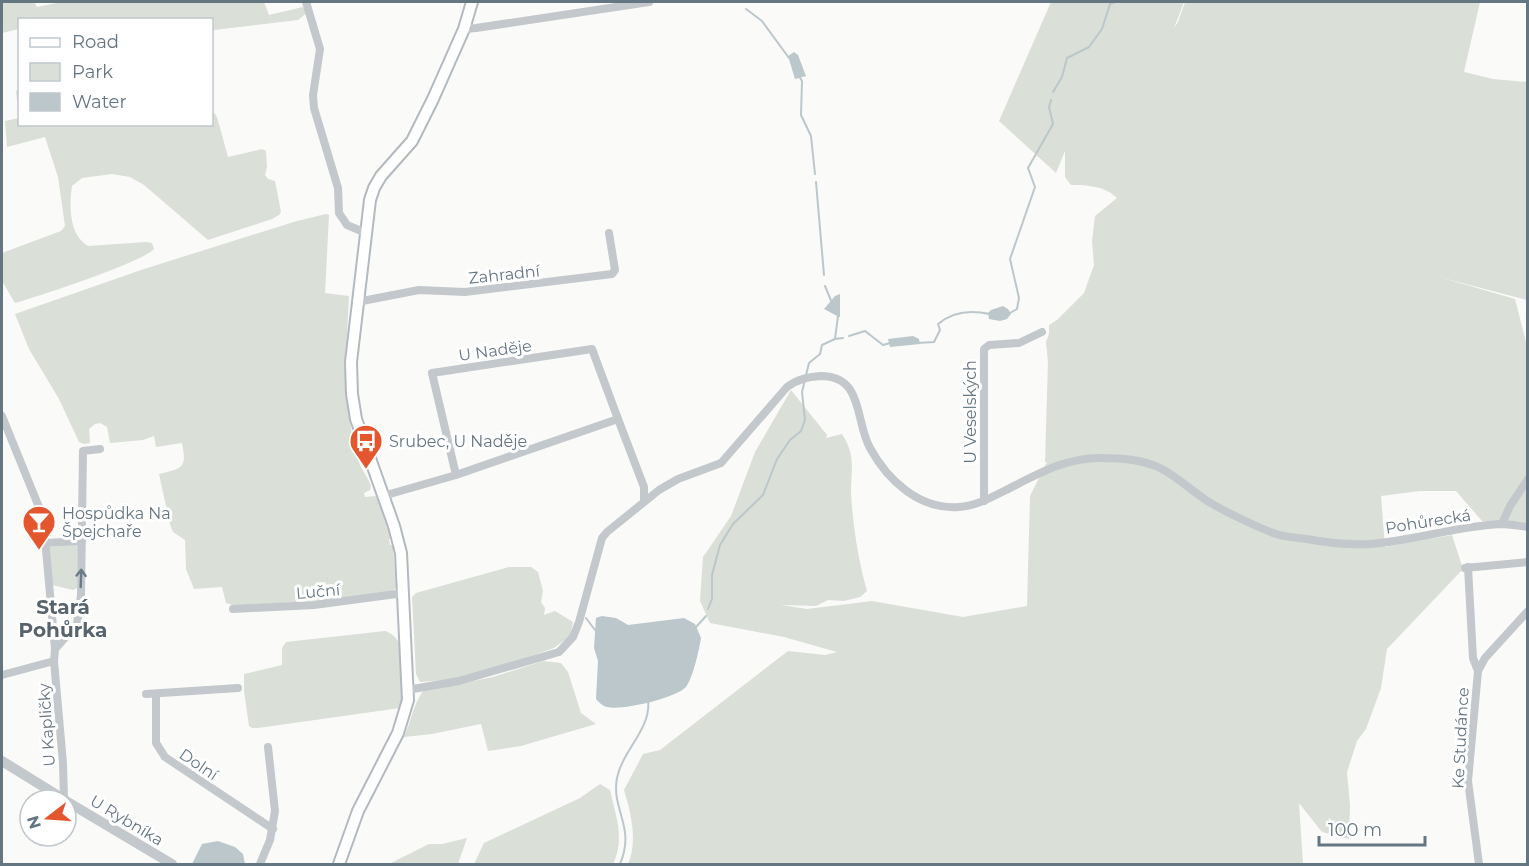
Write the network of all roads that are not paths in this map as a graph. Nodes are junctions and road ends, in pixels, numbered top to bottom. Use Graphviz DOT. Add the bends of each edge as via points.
graph roads {
  1 [pos="306,2"];
  2 [pos="472,2"];
  3 [pos="649,2"];
  4 [pos="464,29"];
  5 [pos="366,233"];
  6 [pos="609,233"];
  7 [pos="357,302"];
  8 [pos="1042,332"];
  9 [pos="2,416"];
  10 [pos="618,419"];
  11 [pos="100,449"];
  12 [pos="456,475"];
  13 [pos="1527,479"];
  14 [pos="383,496"];
  15 [pos="644,501"];
  16 [pos="984,501"];
  17 [pos="1502,524"];
  18 [pos="1527,527"];
  19 [pos="82,541"];
  20 [pos="45,543"];
  21 [pos="1527,562"];
  22 [pos="404,593"];
  23 [pos="233,609"];
  24 [pos="1527,611"];
  25 [pos="55,649"];
  26 [pos="54,661"];
  27 [pos="1478,671"];
  28 [pos="2,675"];
  29 [pos="238,688"];
  30 [pos="407,690"];
  31 [pos="146,694"];
  32 [pos="156,694"];
  33 [pos="268,747"];
  34 [pos="2,761"];
  35 [pos="46,788"];
  36 [pos="64,788"];
  37 [pos="78,808"];
  38 [pos="273,829"];
  39 [pos="172,864"];
  40 [pos="260,864"];
  41 [pos="339,864"];
  42 [pos="1479,864"];
  1 -- 5 [label="street" via="320,49 314,108 338,188 339,213 347,225"];
  2 -- 4 [label="main road"];
  3 -- 4 [label="street"];
  4 -- 5 [label="main road" via="412,141 374,188"];
  5 -- 7 [label="main road"];
  6 -- 7 [label="street, Zahradní" via="615,270 612,274 465,292 419,290"];
  7 -- 14 [label="main road" via="352,394 356,419"];
  8 -- 16 [label="street, U Veselských" via="1019,343 989,345 984,349"];
  9 -- 20 [label="street, U Kapličky" via="43,517"];
  10 -- 12 [label="street"];
  10 -- 12 [label="street, U Naděje" via="592,349 432,373"];
  10 -- 15 [label="street, U Naděje" via="644,487"];
  11 -- 19 [label="street" via="82,451"];
  12 -- 14 [label="street"];
  13 -- 17 [label="street"];
  14 -- 22 [label="main road" via="401,553"];
  15 -- 16 [label="street, Pohůrecká" via="678,479 721,463 781,393 797,380 826,376 840,380 854,394 869,448 894,482 934,505 960,507"];
  15 -- 30 [label="street" via="602,538 579,622 566,647 498,672"];
  16 -- 17 [label="street, Pohůrecká" via="1071,461 1120,459 1162,469 1209,502 1277,534 1333,544 1386,542"];
  17 -- 18 [label="street, Pohůrecká"];
  19 -- 20 [label="street"];
  25 -- 19 [label="street, one-way" via="77,624"];
  20 -- 25 [label="street, U Kapličky"];
  21 -- 27 [label="street" via="1467,568 1473,658"];
  22 -- 23 [label="street, Luční" via="314,605"];
  22 -- 30 [label="main road"];
  24 -- 27 [label="street, Ke Studánce"];
  25 -- 26 [label="street, U Kapličky"];
  26 -- 28 [label="street"];
  26 -- 36 [label="street, U Kapličky"];
  27 -- 42 [label="street, Ke Studánce" via="1468,781"];
  29 -- 32 [label="street"];
  30 -- 41 [label="main road" via="398,733 358,811"];
  31 -- 32 [label="street"];
  32 -- 38 [label="street, Dolní" via="156,743 165,757"];
  33 -- 38 [label="street" via="275,811"];
  34 -- 35 [label="street, U Rybníka"];
  37 -- 39 [label="street, U Rybníka"];
  38 -- 40 [label="street"];
}
